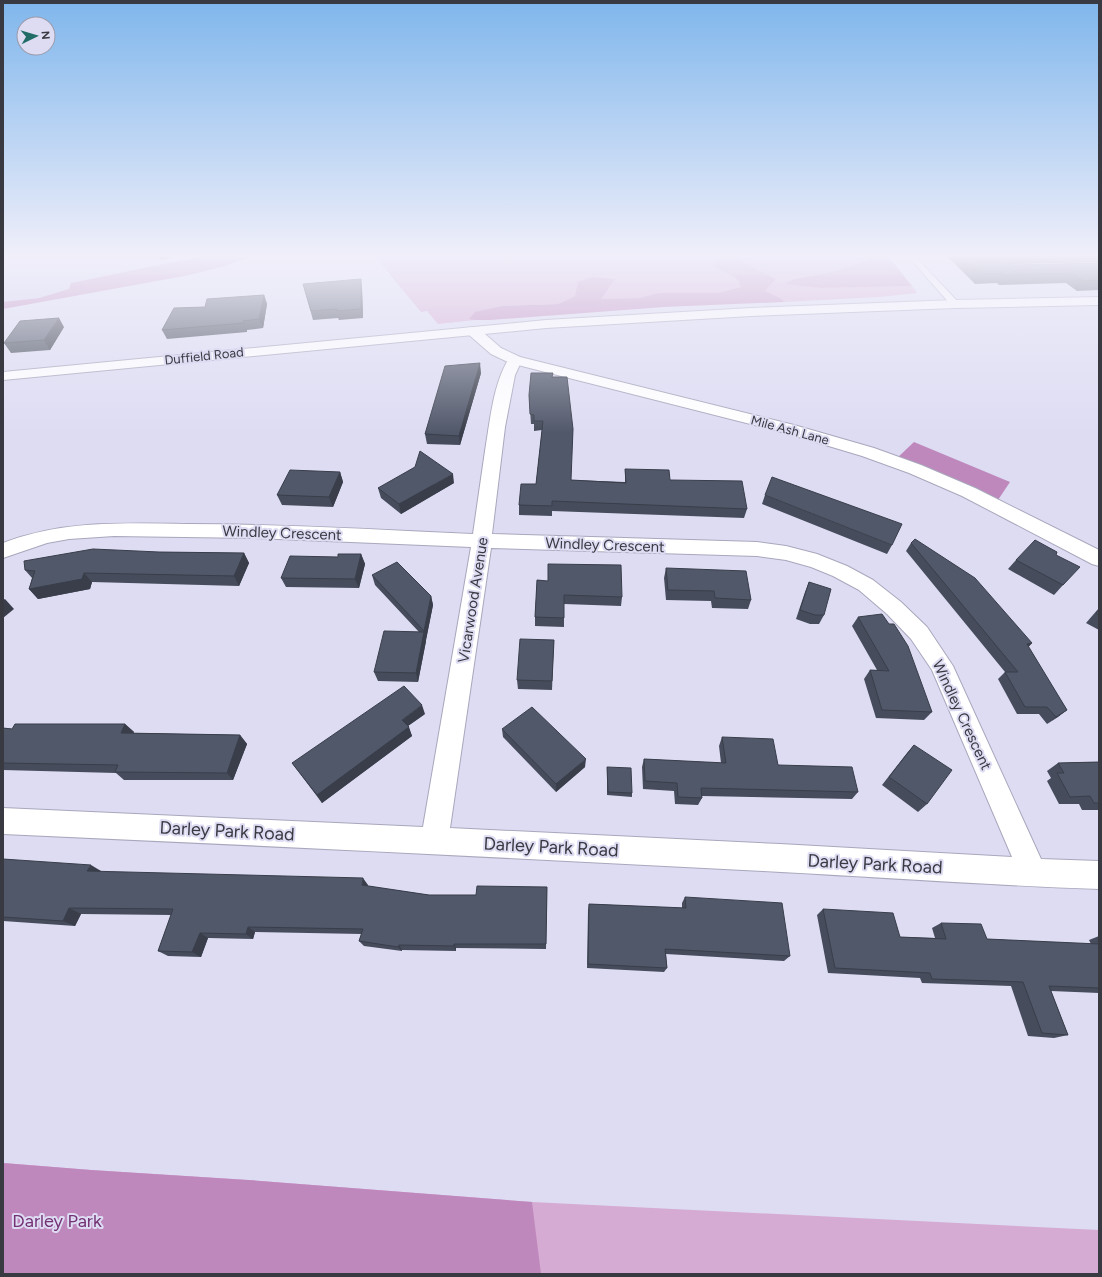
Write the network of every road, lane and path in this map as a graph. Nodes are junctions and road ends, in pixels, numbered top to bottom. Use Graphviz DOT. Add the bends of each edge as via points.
graph roads {
  1 [pos="715,314"];
  2 [pos="473,330"];
  3 [pos="515,360"];
  4 [pos="3,376"];
  5 [pos="482,541"];
  6 [pos="3,551"];
  7 [pos="1099,559"];
  8 [pos="3,821"];
  9 [pos="434,842"];
  10 [pos="1033,873"];
  11 [pos="1099,875"];
  1 -- 2 [label="street, Duffield Road"];
  2 -- 3 [label="street, Mile Ash Lane" via="496,351"];
  2 -- 4 [label="street, Duffield Road"];
  3 -- 5 [label="street, Vicarwood Avenue" via="508,375 497,427"];
  3 -- 7 [label="street, Mile Ash Lane" via="787,429 887,458 970,493"];
  5 -- 6 [label="street, Windley Crescent" via="246,530 113,528 48,535"];
  5 -- 9 [label="street, Vicarwood Avenue"];
  5 -- 10 [label="street, Windley Crescent" via="764,550 817,561 840,570 866,585 919,633 942,666"];
  8 -- 9 [label="street, Darley Park Road"];
  9 -- 10 [label="street, Darley Park Road"];
  10 -- 11 [label="street, Darley Park Road"];
}
